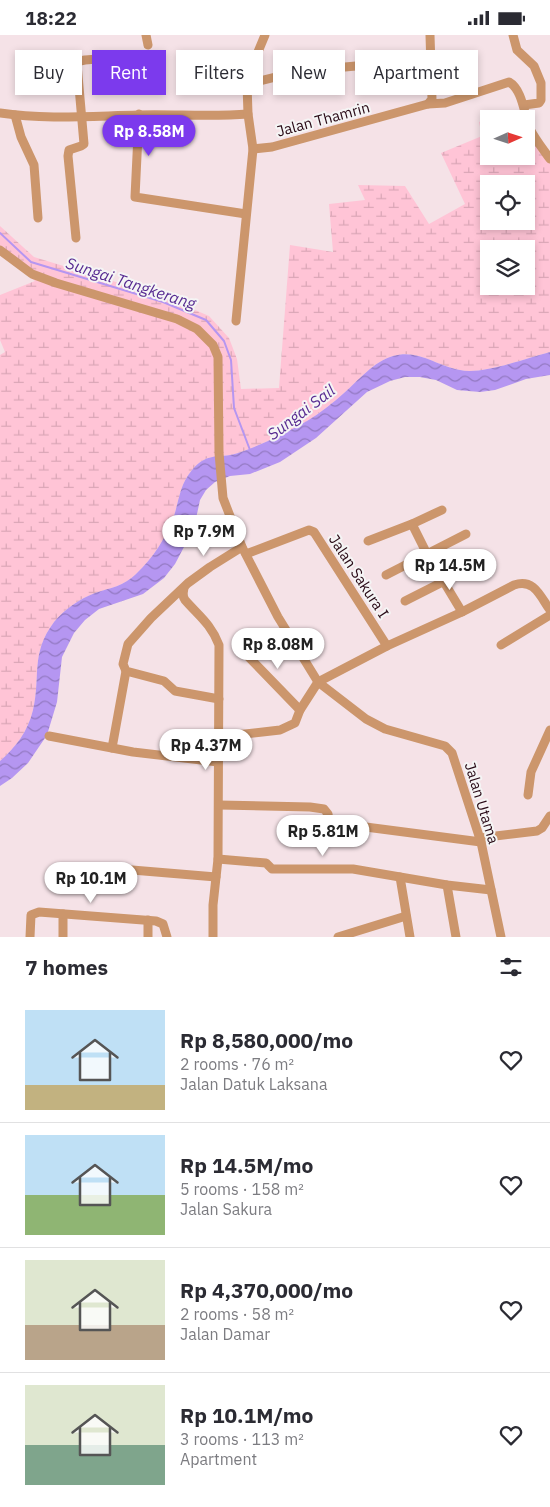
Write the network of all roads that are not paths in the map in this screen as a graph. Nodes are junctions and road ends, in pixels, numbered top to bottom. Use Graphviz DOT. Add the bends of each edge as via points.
graph roads {
  1 [pos="146,35"];
  2 [pos="265,35"];
  3 [pos="430,35"];
  4 [pos="513,35"];
  5 [pos="148,45"];
  6 [pos="259,50"];
  7 [pos="92,60"];
  8 [pos="355,66"];
  9 [pos="263,80"];
  10 [pos="247,95"];
  11 [pos="428,104"];
  12 [pos="524,105"];
  13 [pos="0,113"];
  14 [pos="248,114"];
  15 [pos="15,115"];
  16 [pos="139,115"];
  17 [pos="82,116"];
  18 [pos="253,149"];
  19 [pos="550,159"];
  20 [pos="246,214"];
  21 [pos="38,218"];
  22 [pos="76,237"];
  23 [pos="0,249"];
  24 [pos="8,257"];
  25 [pos="0,261"];
  26 [pos="236,321"];
  27 [pos="442,510"];
  28 [pos="412,524"];
  29 [pos="466,534"];
  30 [pos="368,541"];
  31 [pos="244,550"];
  32 [pos="427,554"];
  33 [pos="484,561"];
  34 [pos="386,575"];
  35 [pos="444,581"];
  36 [pos="184,589"];
  37 [pos="405,601"];
  38 [pos="550,611"];
  39 [pos="462,612"];
  40 [pos="550,615"];
  41 [pos="501,645"];
  42 [pos="238,646"];
  43 [pos="387,646"];
  44 [pos="126,671"];
  45 [pos="318,682"];
  46 [pos="218,699"];
  47 [pos="300,710"];
  48 [pos="550,730"];
  49 [pos="49,737"];
  50 [pos="218,737"];
  51 [pos="112,748"];
  52 [pos="218,762"];
  53 [pos="528,795"];
  54 [pos="219,805"];
  55 [pos="550,817"];
  56 [pos="480,840"];
  57 [pos="218,859"];
  58 [pos="132,870"];
  59 [pos="216,877"];
  60 [pos="400,877"];
  61 [pos="447,885"];
  62 [pos="491,890"];
  63 [pos="63,914"];
  64 [pos="406,916"];
  65 [pos="148,921"];
  66 [pos="30,937"];
  67 [pos="63,937"];
  68 [pos="148,937"];
  69 [pos="167,937"];
  70 [pos="214,937"];
  71 [pos="338,937"];
  72 [pos="410,937"];
  73 [pos="456,937"];
  74 [pos="501,937"];
  1 -- 5 [label="street"];
  2 -- 6 [label="street"];
  3 -- 11 [label="street" via="432,99"];
  4 -- 12 [label="street" via="517,50 534,66 541,83 539,103"];
  7 -- 17 [label="street" via="78,64"];
  8 -- 9 [label="street" via="300,71"];
  10 -- 14 [label="street"];
  11 -- 12 [label="street, Jalan Thamrin" via="445,103 509,82"];
  11 -- 18 [label="street, Jalan Thamrin" via="272,147"];
  12 -- 19 [label="street, Jalan Thamrin" via="530,128"];
  13 -- 15 [label="street"];
  14 -- 16 [label="street"];
  14 -- 18 [label="street"];
  15 -- 17 [label="street"];
  15 -- 21 [label="street" via="34,165"];
  16 -- 17 [label="street"];
  16 -- 20 [label="street" via="135,197"];
  17 -- 22 [label="street" via="84,144 68,150"];
  18 -- 20 [label="street"];
  20 -- 26 [label="street"];
  23 -- 24 [label="street, Jalan Utama"];
  24 -- 25 [label="street"];
  24 -- 31 [label="street, Jalan Utama" via="32,274 177,319 206,336 218,357 220,483"];
  27 -- 28 [label="street"];
  28 -- 30 [label="street"];
  28 -- 32 [label="street"];
  29 -- 32 [label="street"];
  31 -- 36 [label="street" via="210,567"];
  31 -- 43 [label="street, Jalan Sakura I" via="309,530 314,532"];
  31 -- 45 [label="street, Jalan Utama" via="278,617"];
  32 -- 34 [label="street"];
  32 -- 35 [label="street"];
  33 -- 35 [label="street"];
  35 -- 37 [label="street"];
  35 -- 39 [label="street"];
  36 -- 44 [label="street" via="128,644 123,664"];
  36 -- 46 [label="street" via="184,599 206,621 219,645"];
  38 -- 39 [label="street" via="531,585 522,582"];
  39 -- 43 [label="street"];
  40 -- 41 [label="street"];
  42 -- 47 [label="street"];
  43 -- 45 [label="street"];
  44 -- 46 [label="street" via="164,681 175,691"];
  44 -- 51 [label="street"];
  45 -- 47 [label="street"];
  45 -- 56 [label="street, Jalan Utama" via="384,729 445,746 457,766"];
  46 -- 50 [label="street"];
  47 -- 50 [label="street" via="295,723 280,730"];
  48 -- 53 [label="street" via="531,772"];
  49 -- 51 [label="street"];
  50 -- 52 [label="street"];
  51 -- 52 [label="street"];
  52 -- 54 [label="street"];
  54 -- 56 [label="street" via="317,808 324,809 334,823"];
  54 -- 57 [label="street"];
  55 -- 56 [label="street" via="537,831"];
  56 -- 62 [label="street, Jalan Utama"];
  57 -- 59 [label="street"];
  57 -- 60 [label="street" via="266,863 272,869 353,869"];
  58 -- 59 [label="street"];
  59 -- 70 [label="street"];
  60 -- 61 [label="street"];
  60 -- 64 [label="street"];
  61 -- 62 [label="street"];
  61 -- 73 [label="street"];
  62 -- 74 [label="street, Jalan Utama"];
  63 -- 65 [label="street"];
  63 -- 66 [label="street" via="39,912 31,915"];
  63 -- 67 [label="street"];
  64 -- 71 [label="street"];
  64 -- 72 [label="street"];
  65 -- 68 [label="street"];
  65 -- 69 [label="street" via="163,925"];
}
